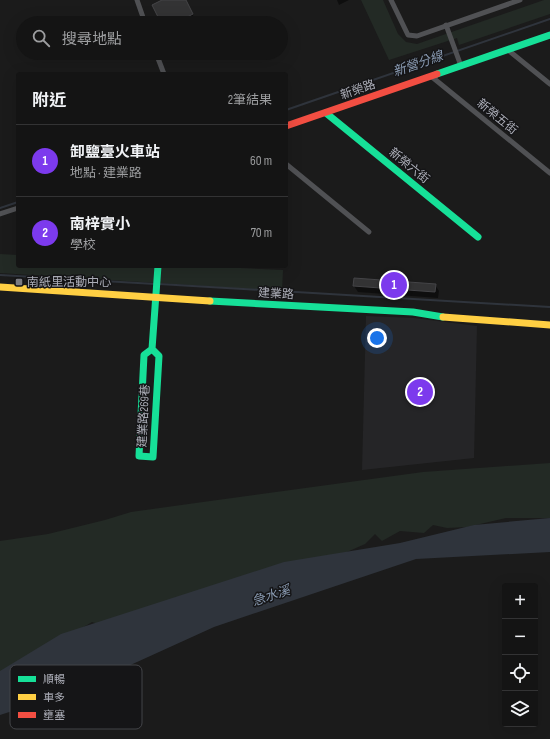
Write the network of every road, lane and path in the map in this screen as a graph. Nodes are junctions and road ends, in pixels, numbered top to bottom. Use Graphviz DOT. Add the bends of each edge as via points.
graph roads {
  1 [pos="137,0"];
  2 [pos="391,0"];
  3 [pos="520,0"];
  4 [pos="143,16"];
  5 [pos="446,25"];
  6 [pos="550,35"];
  7 [pos="508,50"];
  8 [pos="159,60"];
  9 [pos="461,66"];
  10 [pos="163,72"];
  11 [pos="432,77"];
  12 [pos="550,84"];
  13 [pos="326,113"];
  14 [pos="288,125"];
  15 [pos="288,166"];
  16 [pos="550,173"];
  17 [pos="16,209"];
  18 [pos="0,214"];
  19 [pos="369,232"];
  20 [pos="478,237"];
  21 [pos="158,268"];
  22 [pos="0,287"];
  23 [pos="155,298"];
  24 [pos="550,325"];
  25 [pos="152,349"];
  1 -- 4 [label="street"];
  2 -- 5 [label="street" via="408,35 417,36"];
  3 -- 5 [label="street"];
  5 -- 9 [label="street"];
  6 -- 7 [label="street, 新榮路"];
  7 -- 9 [label="street, 新榮路"];
  7 -- 12 [label="street"];
  8 -- 10 [label="street"];
  9 -- 11 [label="street, 新榮路"];
  11 -- 13 [label="street, 新榮路"];
  11 -- 16 [label="street, 新榮五街"];
  13 -- 14 [label="street, 新榮路"];
  13 -- 20 [label="street, 新榮六街"];
  15 -- 19 [label="street"];
  17 -- 18 [label="street"];
  21 -- 23 [label="street, 建業路269巷"];
  22 -- 23 [label="street, 建業路"];
  23 -- 24 [label="street, 建業路" via="413,312 452,319"];
  23 -- 25 [label="street, 建業路269巷"];
  25 -- 25 [label="street, 建業路269巷" via="144,355 139,456 153,457 159,356"];
}
